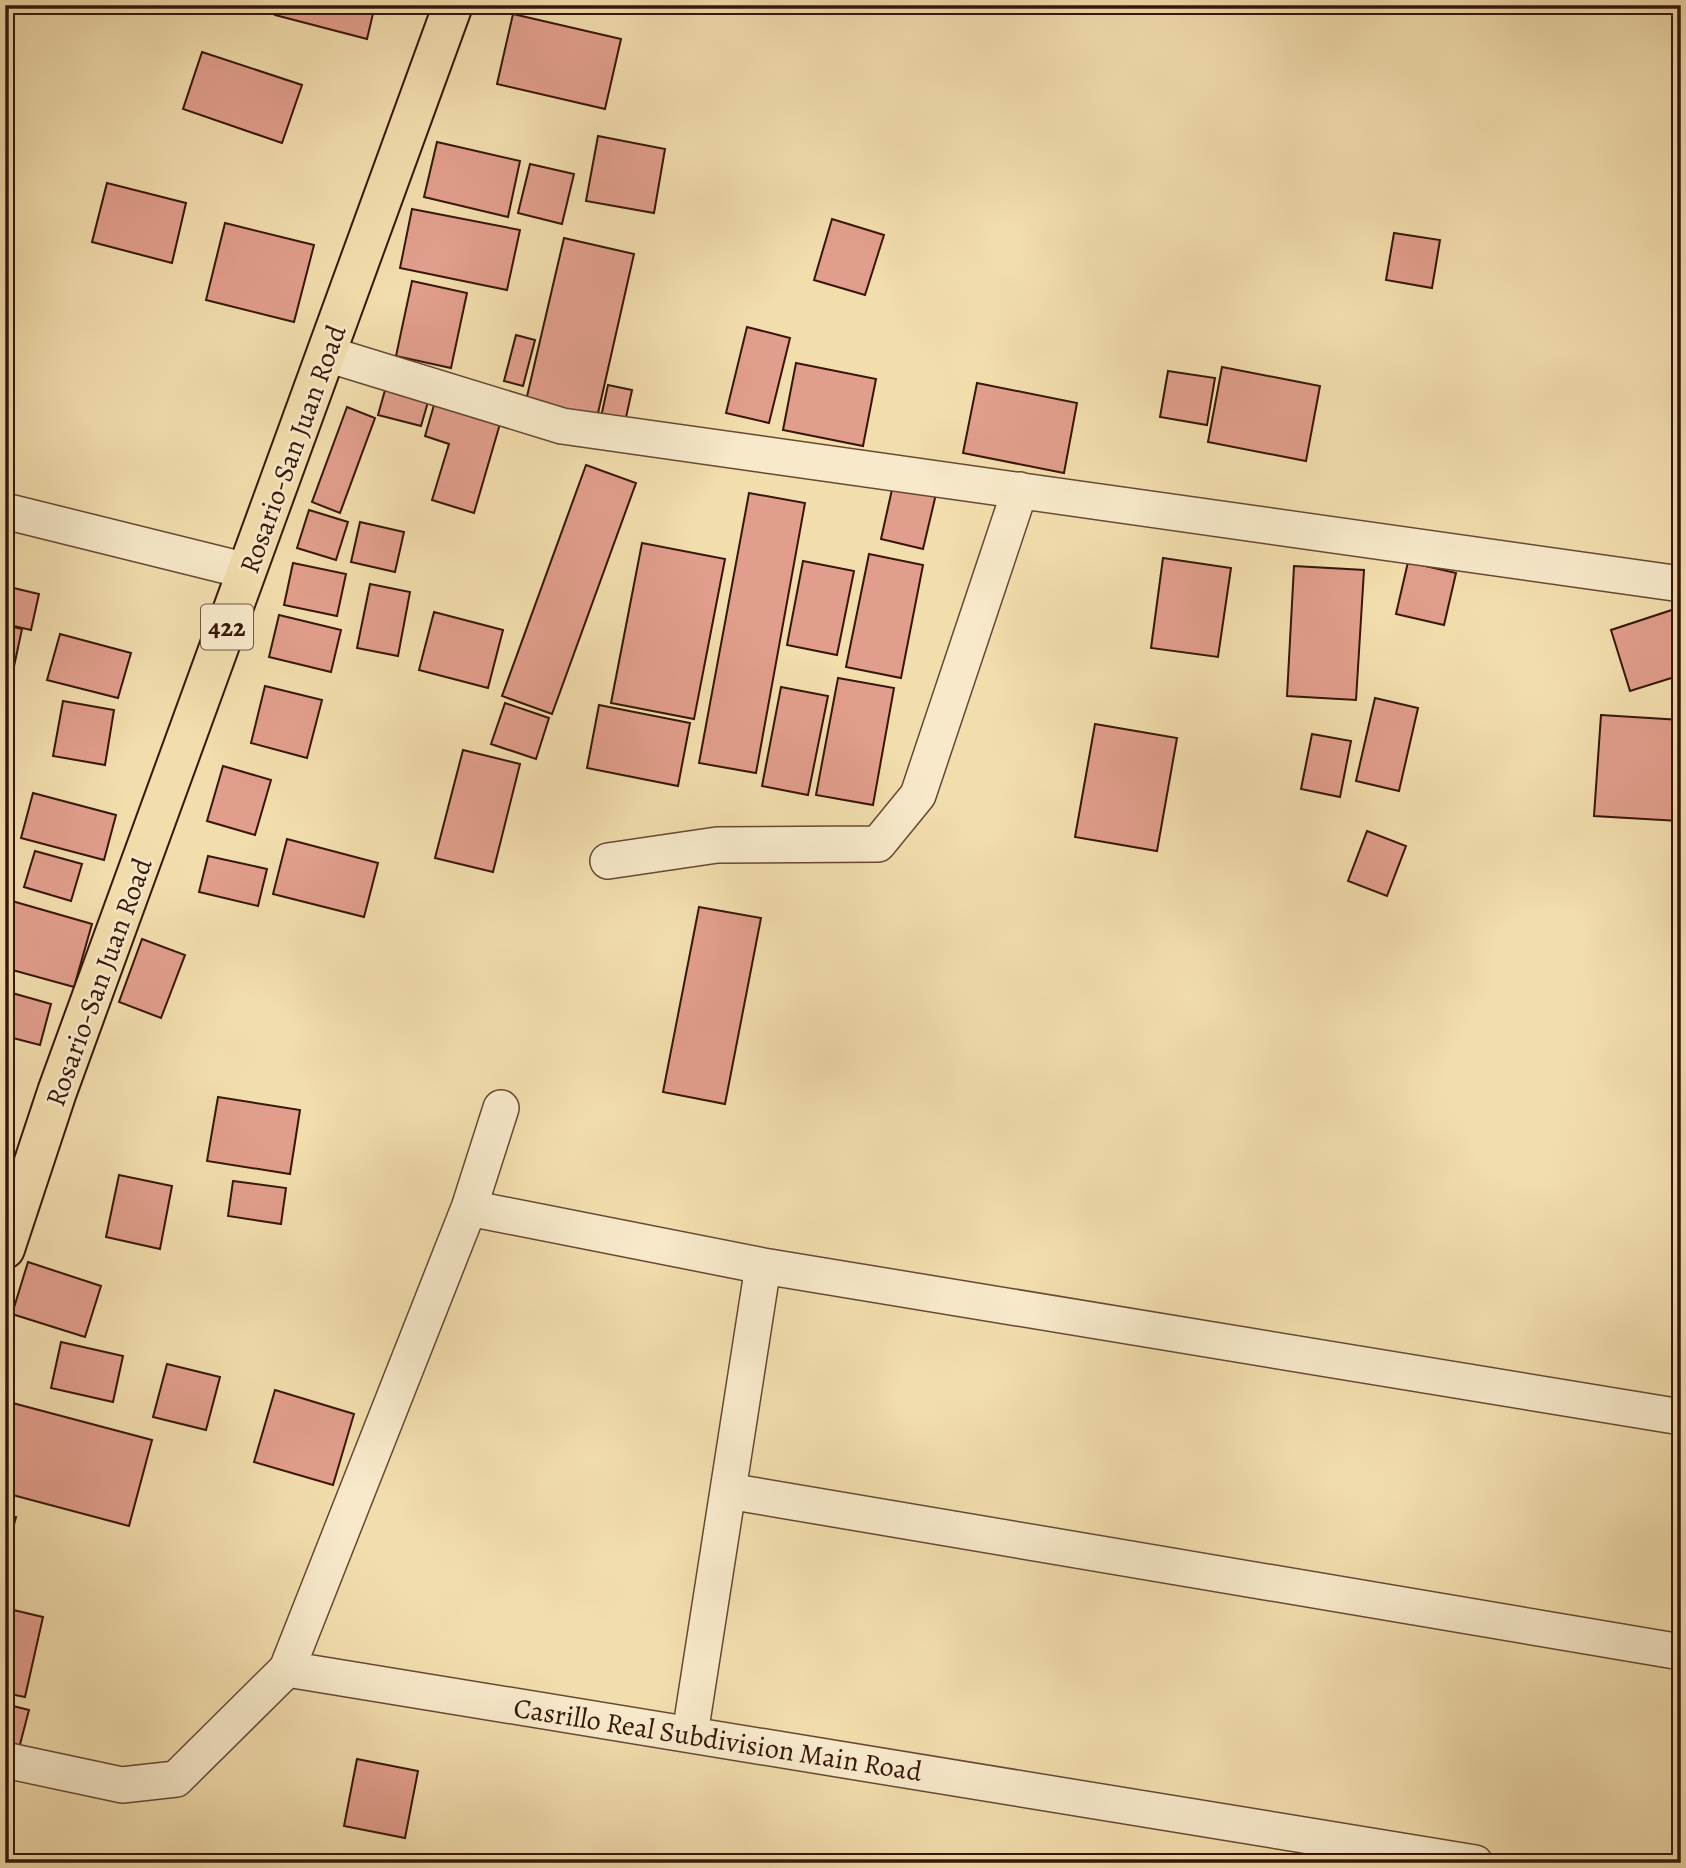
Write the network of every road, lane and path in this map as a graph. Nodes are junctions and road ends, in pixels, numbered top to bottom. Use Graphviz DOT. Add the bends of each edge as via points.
graph roads {
  1 [pos="453,5"];
  2 [pos="327,354"];
  3 [pos="1020,490"];
  4 [pos="5,511"];
  5 [pos="247,571"];
  6 [pos="1681,584"];
  7 [pos="608,861"];
  8 [pos="501,1108"];
  9 [pos="469,1208"];
  10 [pos="5,1249"];
  11 [pos="763,1265"];
  12 [pos="1681,1417"];
  13 [pos="728,1491"];
  14 [pos="1681,1652"];
  15 [pos="287,1669"];
  16 [pos="690,1734"];
  17 [pos="5,1759"];
  18 [pos="1475,1863"];
  1 -- 2 [label="main road, Rosario-San Juan Road / 422"];
  2 -- 3 [label="street" via="562,426"];
  2 -- 5 [label="main road, Rosario-San Juan Road / 422"];
  3 -- 6 [label="street"];
  3 -- 7 [label="street" via="918,794 878,844 717,845"];
  4 -- 5 [label="street"];
  5 -- 10 [label="main road, Rosario-San Juan Road / 422" via="57,1092"];
  8 -- 9 [label="street"];
  9 -- 11 [label="street"];
  9 -- 15 [label="street"];
  11 -- 12 [label="street"];
  11 -- 13 [label="street"];
  13 -- 14 [label="street"];
  13 -- 16 [label="street"];
  15 -- 16 [label="street, Casrillo Real Subdivision Main Road"];
  15 -- 17 [label="street" via="176,1779 122,1785"];
  16 -- 18 [label="street, Casrillo Real Subdivision Main Road"];
}
